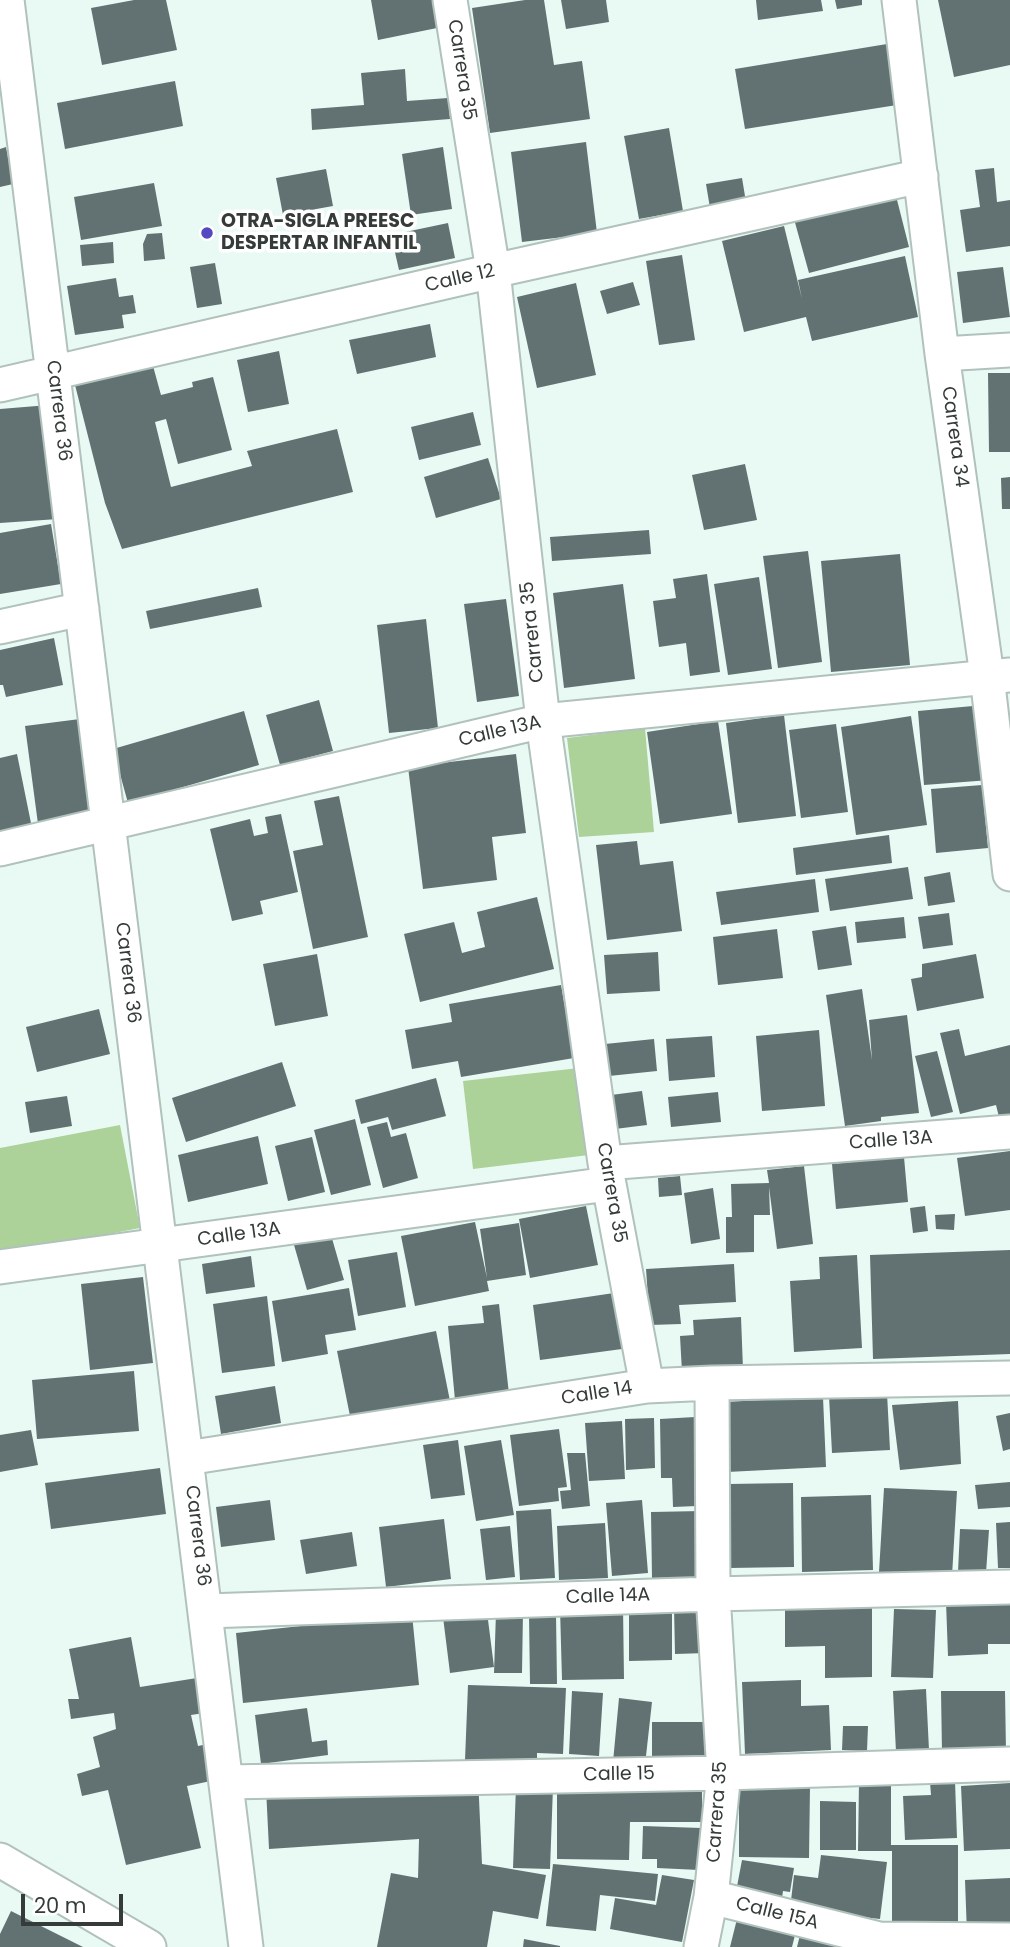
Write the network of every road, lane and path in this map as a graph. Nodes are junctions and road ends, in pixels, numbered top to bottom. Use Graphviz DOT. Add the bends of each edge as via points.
graph roads {
  1 [pos="7,0"];
  2 [pos="450,0"];
  3 [pos="899,0"];
  4 [pos="11,115"];
  5 [pos="921,176"];
  6 [pos="493,271"];
  7 [pos="1010,350"];
  8 [pos="942,354"];
  9 [pos="53,373"];
  10 [pos="0,386"];
  11 [pos="82,609"];
  12 [pos="0,627"];
  13 [pos="998,675"];
  14 [pos="543,721"];
  15 [pos="108,823"];
  16 [pos="0,849"];
  17 [pos="1010,874"];
  18 [pos="1010,1132"];
  19 [pos="606,1174"];
  20 [pos="161,1246"];
  21 [pos="0,1268"];
  22 [pos="1010,1378"];
  23 [pos="712,1383"];
  24 [pos="647,1387"];
  25 [pos="187,1458"];
  26 [pos="1010,1587"];
  27 [pos="713,1594"];
  28 [pos="206,1611"];
  29 [pos="1010,1764"];
  30 [pos="724,1773"];
  31 [pos="228,1782"];
  32 [pos="0,1860"];
  33 [pos="711,1897"];
  34 [pos="1010,1940"];
  35 [pos="879,1943"];
  36 [pos="149,1947"];
  37 [pos="246,1947"];
  38 [pos="701,1947"];
  1 -- 4 [label="street, Carrera 36"];
  2 -- 6 [label="street, Carrera 35"];
  3 -- 5 [label="street, Carrera 34"];
  4 -- 9 [label="street, Carrera 36"];
  5 -- 6 [label="street, Calle 12"];
  5 -- 8 [label="street, Carrera 34"];
  6 -- 9 [label="street, Calle 12"];
  6 -- 14 [label="street, Carrera 35"];
  7 -- 8 [label="street"];
  8 -- 13 [label="street, Carrera 34"];
  9 -- 10 [label="street, Calle 12"];
  9 -- 11 [label="street, Carrera 36"];
  11 -- 12 [label="street"];
  11 -- 15 [label="street, Carrera 36"];
  13 -- 14 [label="street, Calle 13A"];
  13 -- 17 [label="street, Carrera 34"];
  14 -- 15 [label="street, Calle 13A"];
  14 -- 19 [label="street, Carrera 35"];
  15 -- 16 [label="street, Calle 13A"];
  15 -- 20 [label="street, Carrera 36"];
  18 -- 19 [label="street, Calle 13A"];
  19 -- 20 [label="street, Calle 13A"];
  19 -- 24 [label="street, Carrera 35"];
  20 -- 21 [label="street, Calle 13A"];
  20 -- 25 [label="street, Carrera 36"];
  22 -- 23 [label="street, Calle 14"];
  23 -- 24 [label="street, Calle 14"];
  23 -- 27 [label="street, Carrera 35"];
  24 -- 25 [label="street, Calle 14"];
  25 -- 28 [label="street, Carrera 36"];
  26 -- 27 [label="street, Calle 14A"];
  27 -- 28 [label="street, Calle 14A"];
  27 -- 30 [label="street, Carrera 35"];
  28 -- 31 [label="street, Carrera 36"];
  29 -- 30 [label="street, Calle 15"];
  30 -- 31 [label="street, Calle 15"];
  30 -- 33 [label="street, Carrera 35"];
  31 -- 37 [label="street, Carrera 36"];
  32 -- 36 [label="street"];
  33 -- 35 [label="street, Calle 15A"];
  33 -- 38 [label="street, Carrera 35"];
  34 -- 35 [label="street, Calle 15A"];
}
